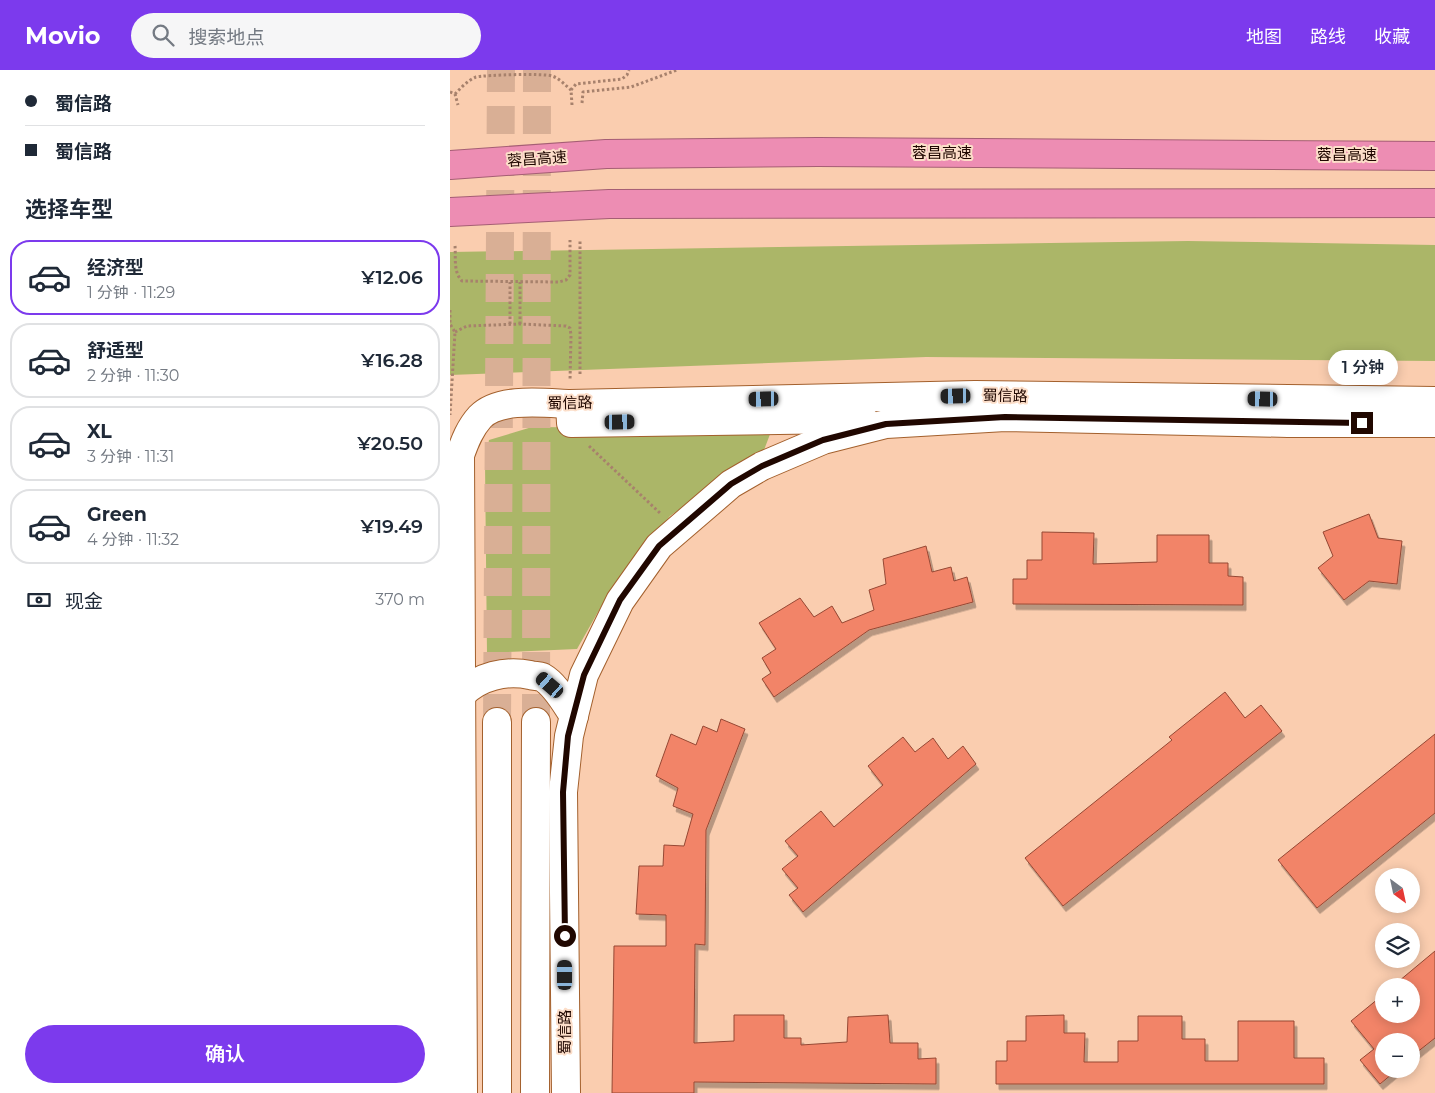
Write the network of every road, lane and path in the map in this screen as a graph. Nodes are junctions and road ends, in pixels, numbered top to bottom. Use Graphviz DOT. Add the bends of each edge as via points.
graph roads {
  1 [pos="629,70"];
  2 [pos="677,70"];
  3 [pos="571,90"];
  4 [pos="450,92"];
  5 [pos="455,94"];
  6 [pos="582,103"];
  7 [pos="458,105"];
  8 [pos="572,105"];
  9 [pos="1435,156"];
  10 [pos="450,165"];
  11 [pos="1435,203"];
  12 [pos="450,212"];
  13 [pos="570,240"];
  14 [pos="580,241"];
  15 [pos="455,246"];
  16 [pos="510,282"];
  17 [pos="520,282"];
  18 [pos="450,310"];
  19 [pos="510,324"];
  20 [pos="520,324"];
  21 [pos="455,332"];
  22 [pos="580,374"];
  23 [pos="1435,401"];
  24 [pos="570,404"];
  25 [pos="450,415"];
  26 [pos="886,424"];
  27 [pos="1435,424"];
  28 [pos="582,439"];
  29 [pos="667,520"];
  30 [pos="462,694"];
  31 [pos="574,716"];
  32 [pos="497,722"];
  33 [pos="536,722"];
  34 [pos="463,1093"];
  35 [pos="497,1093"];
  36 [pos="534,1093"];
  37 [pos="566,1093"];
  1 -- 3 [label="path" via="622,79 576,84"];
  2 -- 6 [label="path" via="631,87 583,92"];
  3 -- 5 [label="path" via="551,75 511,76 476,78"];
  3 -- 8 [label="path"];
  4 -- 5 [label="path"];
  5 -- 7 [label="path"];
  9 -- 10 [label="highway, 蓉昌高速" via="828,152 625,154"];
  11 -- 12 [label="highway" via="608,204"];
  13 -- 17 [label="path" via="570,275 566,280"];
  14 -- 22 [label="path"];
  15 -- 16 [label="path" via="456,271 462,280"];
  16 -- 17 [label="path"];
  16 -- 19 [label="path"];
  17 -- 20 [label="path"];
  18 -- 21 [label="path" via="450,324"];
  19 -- 20 [label="path"];
  19 -- 21 [label="path" via="467,326"];
  20 -- 24 [label="path" via="570,328"];
  21 -- 25 [label="path"];
  23 -- 24 [label="main road, 蜀信路" via="975,395"];
  24 -- 26 [label="main road" via="571,423 845,419"];
  24 -- 30 [label="main road, 蜀信路" via="509,403 480,417 467,436 460,455"];
  26 -- 27 [label="main road, 蜀信路" via="1005,417"];
  26 -- 31 [label="main road, 蜀信路" via="823,440 762,466 731,484 659,546 620,600 584,675"];
  28 -- 29 [label="path"];
  30 -- 31 [label="main road" via="481,680 518,672 541,677 559,692"];
  30 -- 34 [label="main road, 蜀信路"];
  31 -- 37 [label="main road, 蜀信路" via="568,736 563,792"];
  32 -- 35 [label="main road"];
  33 -- 36 [label="main road"];
}
